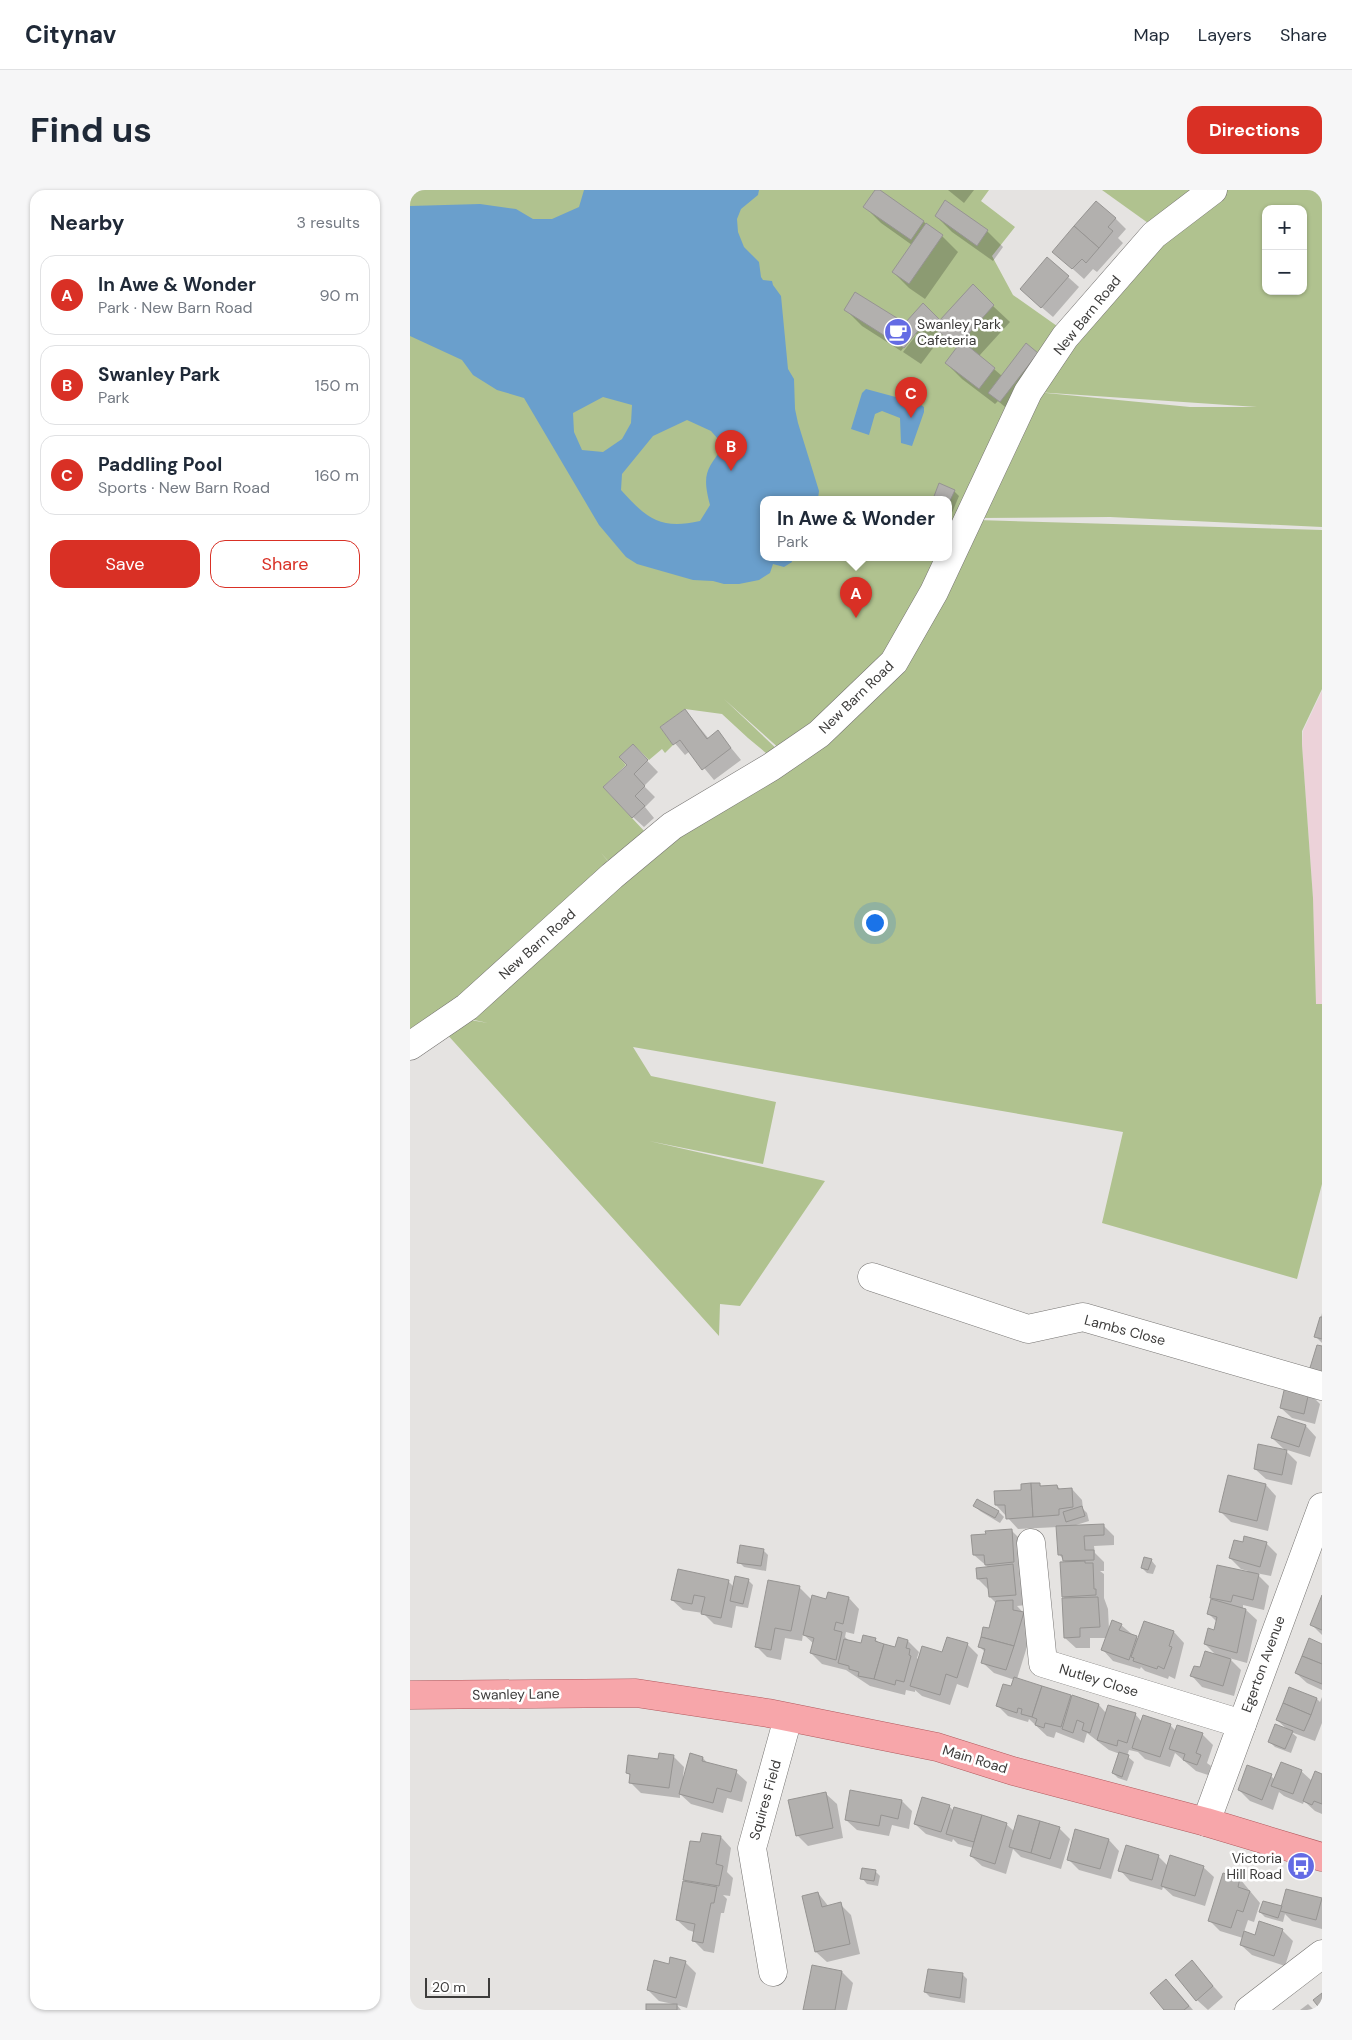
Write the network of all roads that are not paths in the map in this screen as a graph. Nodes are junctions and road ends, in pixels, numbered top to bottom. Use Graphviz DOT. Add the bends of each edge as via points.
graph roads {
  1 [pos="1214,190"];
  2 [pos="952,554"];
  3 [pos="949,561"];
  4 [pos="410,1046"];
  5 [pos="872,1277"];
  6 [pos="1322,1386"];
  7 [pos="1320,1519"];
  8 [pos="1031,1543"];
  9 [pos="622,1692"];
  10 [pos="410,1695"];
  11 [pos="788,1718"];
  12 [pos="1242,1724"];
  13 [pos="1206,1822"];
  14 [pos="1322,1857"];
  15 [pos="1322,1954"];
  16 [pos="773,1972"];
  17 [pos="1249,2010"];
  1 -- 2 [label="street, New Barn Road" via="1154,235 1065,337 1028,392"];
  3 -- 4 [label="street, New Barn Road" via="894,662 819,734 672,826 467,1007"];
  5 -- 6 [label="street, Lambs Close" via="1028,1328 1083,1316"];
  7 -- 12 [label="street, Egerton Avenue"];
  8 -- 12 [label="street, Nutley Close" via="1043,1663"];
  9 -- 10 [label="main road, Swanley Lane"];
  9 -- 11 [label="main road, Main Road"];
  11 -- 13 [label="main road, Main Road" via="937,1747"];
  11 -- 16 [label="street, Squires Field" via="752,1848"];
  12 -- 13 [label="street, Egerton Avenue"];
  13 -- 14 [label="main road, Main Road"];
  15 -- 17 [label="street"];
}
